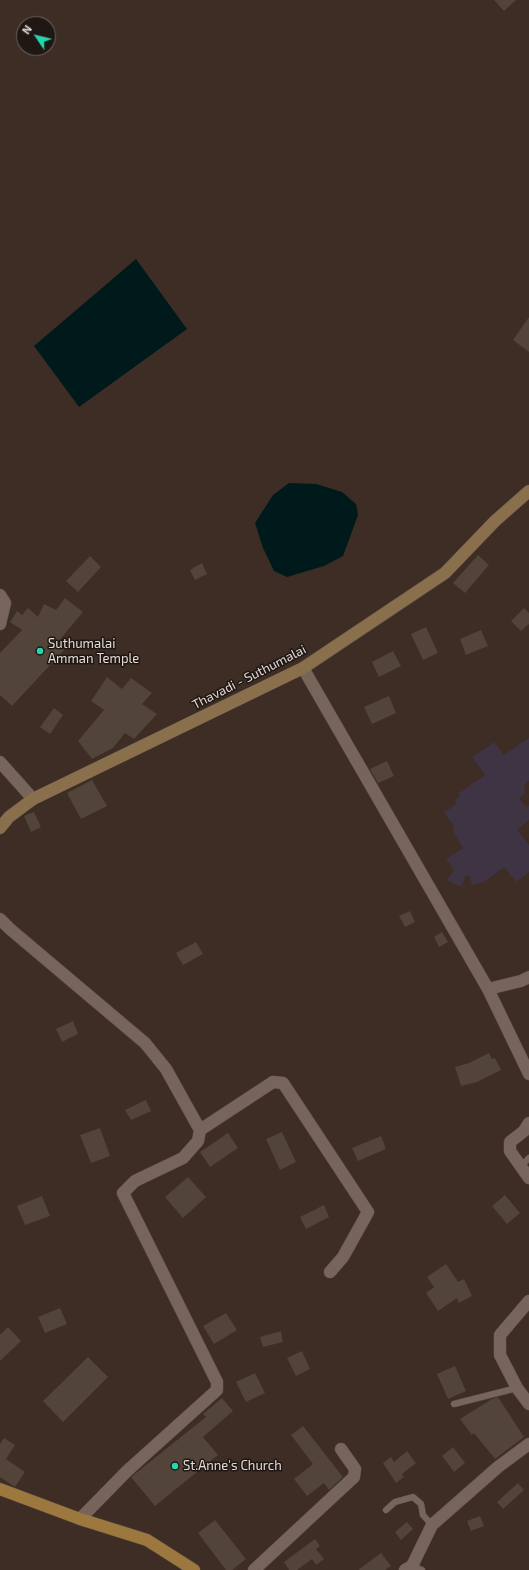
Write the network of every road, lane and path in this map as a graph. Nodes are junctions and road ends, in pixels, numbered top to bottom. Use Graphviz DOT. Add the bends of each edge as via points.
graph roads {
  1 [pos="529,491"];
  2 [pos="0,595"];
  3 [pos="0,624"];
  4 [pos="303,668"];
  5 [pos="0,762"];
  6 [pos="33,799"];
  7 [pos="0,828"];
  8 [pos="0,918"];
  9 [pos="529,977"];
  10 [pos="488,989"];
  11 [pos="529,1074"];
  12 [pos="529,1123"];
  13 [pos="200,1130"];
  14 [pos="525,1162"];
  15 [pos="529,1178"];
  16 [pos="330,1272"];
  17 [pos="529,1302"];
  18 [pos="517,1388"];
  19 [pos="454,1404"];
  20 [pos="529,1404"];
  21 [pos="529,1444"];
  22 [pos="341,1449"];
  23 [pos="0,1489"];
  24 [pos="386,1510"];
  25 [pos="80,1519"];
  26 [pos="432,1525"];
  27 [pos="413,1569"];
  28 [pos="194,1570"];
  29 [pos="254,1570"];
  1 -- 4 [label="main road, Thavadi - Suthumalai" via="495,521 445,573"];
  2 -- 3 [label="street" via="5,603"];
  4 -- 6 [label="main road, Thavadi - Suthumalai"];
  4 -- 10 [label="street"];
  5 -- 6 [label="street"];
  6 -- 7 [label="main road, Thavadi - Suthumalai" via="9,817"];
  8 -- 13 [label="street" via="145,1043 166,1069"];
  9 -- 10 [label="street"];
  10 -- 11 [label="street"];
  12 -- 14 [label="street" via="524,1131 510,1142 510,1151"];
  13 -- 16 [label="street" via="273,1082 283,1083 368,1212 343,1257"];
  13 -- 25 [label="street" via="198,1141 183,1158 134,1181 122,1193 217,1382 217,1390 127,1470"];
  14 -- 15 [label="street"];
  17 -- 18 [label="street" via="500,1335 500,1355"];
  18 -- 19 [label="lane"];
  18 -- 20 [label="street"];
  21 -- 26 [label="street" via="498,1467"];
  22 -- 29 [label="street" via="356,1469 354,1477"];
  23 -- 25 [label="main road"];
  24 -- 26 [label="lane" via="395,1502 413,1497 421,1504 423,1515"];
  25 -- 28 [label="main road" via="147,1540"];
  26 -- 27 [label="street"];
}
